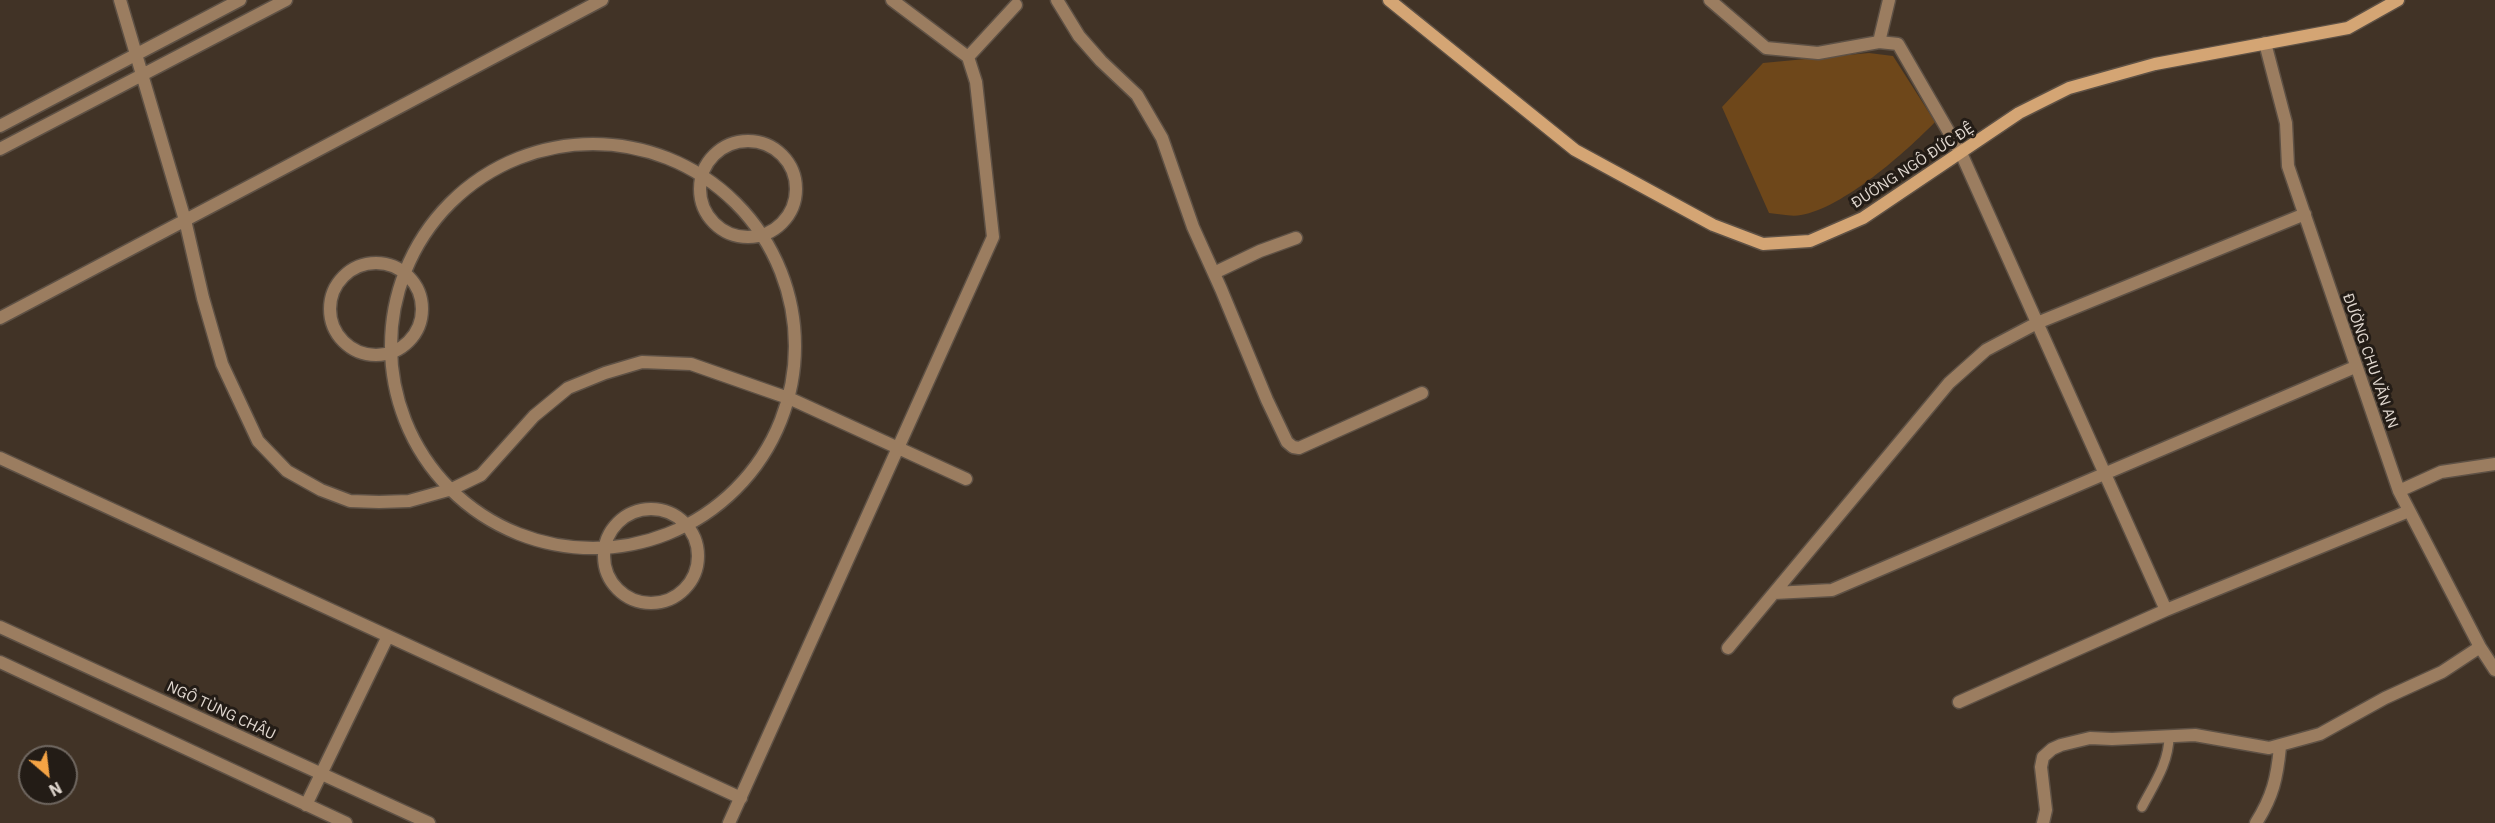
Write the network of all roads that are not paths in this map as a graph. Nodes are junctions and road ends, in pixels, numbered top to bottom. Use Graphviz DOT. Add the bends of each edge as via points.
graph roads {
  1 [pos="120,0"];
  2 [pos="240,0"];
  3 [pos="286,0"];
  4 [pos="602,0"];
  5 [pos="892,0"];
  6 [pos="1057,0"];
  7 [pos="1389,0"];
  8 [pos="1710,0"];
  9 [pos="1889,0"];
  10 [pos="2398,0"];
  11 [pos="1016,5"];
  12 [pos="1879,42"];
  13 [pos="2265,43"];
  14 [pos="136,54"];
  15 [pos="968,57"];
  16 [pos="142,75"];
  17 [pos="0,126"];
  18 [pos="0,149"];
  19 [pos="1961,153"];
  20 [pos="703,171"];
  21 [pos="2306,214"];
  22 [pos="185,220"];
  23 [pos="763,234"];
  24 [pos="1296,238"];
  25 [pos="404,272"];
  26 [pos="1214,273"];
  27 [pos="0,318"];
  28 [pos="2037,323"];
  29 [pos="389,352"];
  30 [pos="2355,367"];
  31 [pos="1422,393"];
  32 [pos="790,399"];
  33 [pos="899,447"];
  34 [pos="0,458"];
  35 [pos="2495,464"];
  36 [pos="2105,474"];
  37 [pos="966,479"];
  38 [pos="452,489"];
  39 [pos="2399,491"];
  40 [pos="2409,511"];
  41 [pos="687,524"];
  42 [pos="604,552"];
  43 [pos="1774,593"];
  44 [pos="2166,610"];
  45 [pos="0,627"];
  46 [pos="388,636"];
  47 [pos="2480,647"];
  48 [pos="1728,648"];
  49 [pos="0,663"];
  50 [pos="2495,670"];
  51 [pos="1959,702"];
  52 [pos="2169,736"];
  53 [pos="2280,747"];
  54 [pos="321,774"];
  55 [pos="741,798"];
  56 [pos="306,805"];
  57 [pos="2142,807"];
  58 [pos="346,823"];
  59 [pos="429,823"];
  60 [pos="729,823"];
  61 [pos="2043,823"];
  62 [pos="2256,823"];
  1 -- 14 [label="street"];
  2 -- 14 [label="street"];
  3 -- 16 [label="street"];
  4 -- 22 [label="street"];
  5 -- 15 [label="street"];
  6 -- 26 [label="street" via="1079,36 1146,107 1162,138 1193,227"];
  7 -- 19 [label="main road, ĐƯỜNG NGÔ ĐỨC ĐỆ" via="1575,150 1713,225 1763,244 1810,241 1863,218"];
  8 -- 12 [label="street" via="1766,48 1818,53"];
  9 -- 12 [label="street"];
  10 -- 13 [label="main road, ĐƯỜNG NGÔ ĐỨC ĐỆ" via="2348,28"];
  11 -- 15 [label="street"];
  12 -- 19 [label="street" via="1898,45"];
  13 -- 19 [label="main road, ĐƯỜNG NGÔ ĐỨC ĐỆ" via="2155,64 2069,88 2019,113"];
  13 -- 21 [label="street, ĐƯỜNG CHU VĂN AN" via="2286,123 2288,166"];
  14 -- 16 [label="street"];
  14 -- 17 [label="street"];
  15 -- 33 [label="street" via="976,82 993,237"];
  16 -- 18 [label="street"];
  16 -- 22 [label="street"];
  19 -- 28 [label="street"];
  20 -- 23 [label="street"];
  20 -- 23 [label="street" via="700,197 715,224 743,237"];
  20 -- 23 [label="street" via="715,153 744,141 774,148 786,159 794,173 793,204 774,229"];
  20 -- 25 [label="street" via="609,143 543,148 482,174 433,219"];
  21 -- 28 [label="street"];
  21 -- 30 [label="street, ĐƯỜNG CHU VĂN AN"];
  22 -- 27 [label="street"];
  22 -- 38 [label="street" via="222,364 258,441 287,471 350,501 409,501"];
  23 -- 32 [label="street" via="775,252 796,319"];
  24 -- 26 [label="street"];
  25 -- 29 [label="street" via="390,330"];
  25 -- 29 [label="street" via="415,283 422,313 418,329 408,341"];
  25 -- 29 [label="street" via="390,265 359,266 346,274 331,299 334,327 342,339 368,354"];
  26 -- 31 [label="street" via="1283,436 1293,447 1316,441"];
  28 -- 36 [label="street"];
  28 -- 43 [label="street" via="1986,351 1949,383"];
  29 -- 38 [label="street" via="398,400 427,466"];
  30 -- 36 [label="street"];
  30 -- 39 [label="street, ĐƯỜNG CHU VĂN AN"];
  32 -- 33 [label="street"];
  32 -- 38 [label="street" via="691,364 642,362 568,388 534,416 481,475"];
  32 -- 41 [label="street" via="766,458 726,502"];
  33 -- 37 [label="street"];
  33 -- 55 [label="street"];
  34 -- 46 [label="street"];
  35 -- 39 [label="street" via="2441,472"];
  36 -- 43 [label="street" via="1832,590"];
  36 -- 44 [label="street"];
  38 -- 42 [label="street" via="480,514 536,541"];
  39 -- 40 [label="street, ĐƯỜNG CHU VĂN AN"];
  40 -- 44 [label="street"];
  40 -- 47 [label="street, ĐƯỜNG CHU VĂN AN"];
  41 -- 42 [label="street"];
  41 -- 42 [label="street" via="662,509 632,512 610,532"];
  41 -- 42 [label="street" via="696,538 697,570 677,595 662,602 630,599 617,589 608,576"];
  43 -- 48 [label="street"];
  44 -- 51 [label="street"];
  45 -- 54 [label="street, NGÔ TÙNG CHÂU"];
  46 -- 54 [label="street"];
  46 -- 55 [label="street"];
  47 -- 50 [label="street, ĐƯỜNG CHU VĂN AN"];
  47 -- 53 [label="street" via="2442,672 2320,734"];
  49 -- 56 [label="street"];
  52 -- 53 [label="street" via="2195,735"];
  52 -- 57 [label="lane" via="2164,765"];
  52 -- 61 [label="street" via="2090,738 2052,749 2043,757 2041,767 2046,810"];
  53 -- 62 [label="street" via="2277,781"];
  54 -- 56 [label="street"];
  54 -- 59 [label="street, NGÔ TÙNG CHÂU"];
  55 -- 60 [label="street"];
  56 -- 58 [label="street"];
}
